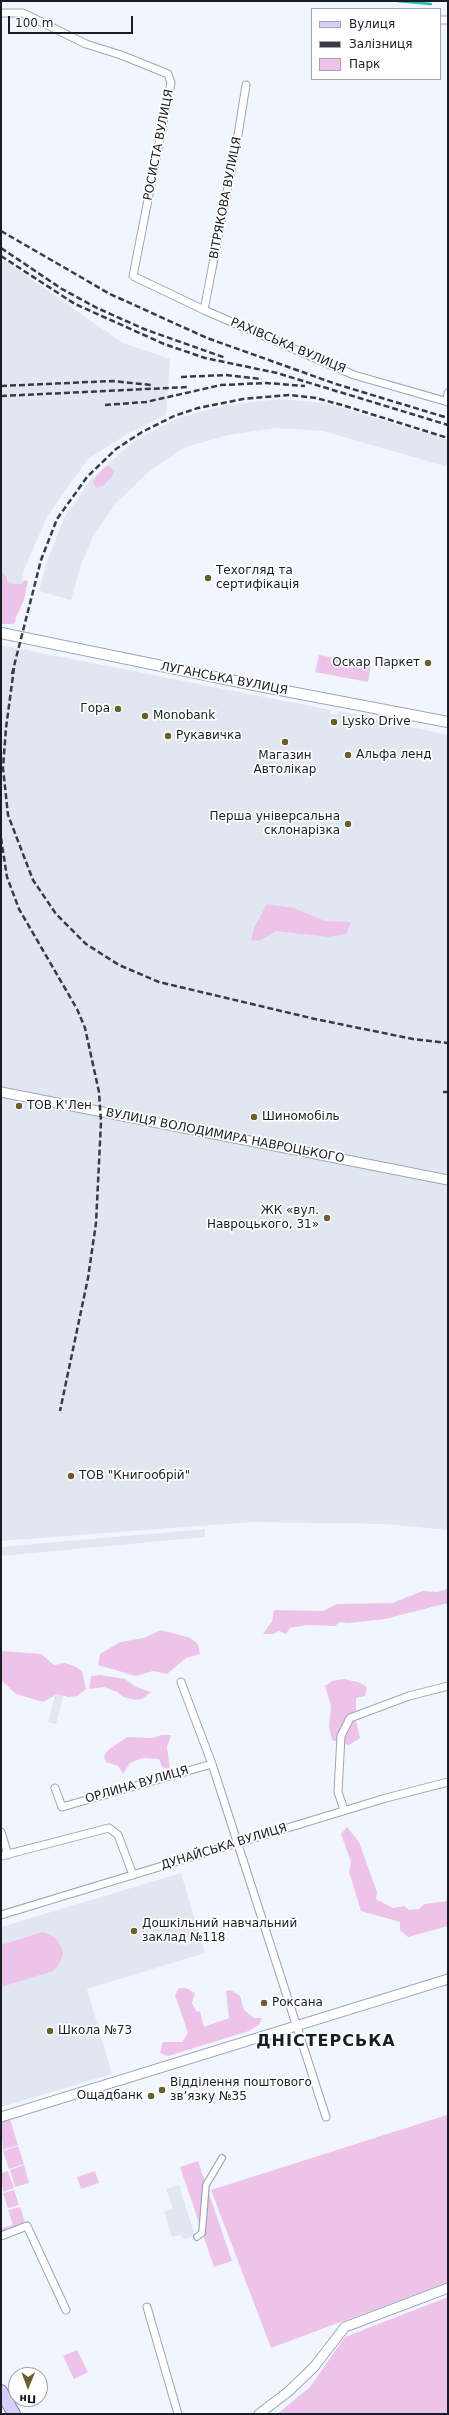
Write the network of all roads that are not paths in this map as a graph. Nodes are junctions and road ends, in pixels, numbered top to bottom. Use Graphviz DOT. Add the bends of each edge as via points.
graph roads {
  1 [pos="1,13"];
  2 [pos="246,85"];
  3 [pos="133,276"];
  4 [pos="204,310"];
  5 [pos="448,393"];
  6 [pos="447,402"];
  7 [pos="1,633"];
  8 [pos="448,722"];
  9 [pos="1,1092"];
  10 [pos="448,1180"];
  11 [pos="181,1682"];
  12 [pos="448,1686"];
  13 [pos="212,1764"];
  14 [pos="448,1782"];
  15 [pos="55,1788"];
  16 [pos="344,1810"];
  17 [pos="1,1832"];
  18 [pos="238,1844"];
  19 [pos="5,1856"];
  20 [pos="133,1875"];
  21 [pos="1,1915"];
  22 [pos="448,1979"];
  23 [pos="295,2026"];
  24 [pos="1,2117"];
  25 [pos="326,2117"];
  26 [pos="222,2158"];
  27 [pos="1,2236"];
  28 [pos="197,2236"];
  29 [pos="448,2288"];
  30 [pos="147,2307"];
  31 [pos="66,2310"];
  32 [pos="1,2391"];
  33 [pos="14,2414"];
  34 [pos="178,2414"];
  35 [pos="259,2414"];
  1 -- 3 [label="street, РОСИСТА ВУЛИЦЯ" via="23,13 86,44 164,71 170,77 171,83"];
  2 -- 4 [label="street, ВІТРЯКОВА ВУЛИЦЯ"];
  3 -- 4 [label="street, РАХІВСЬКА ВУЛИЦЯ"];
  4 -- 6 [label="street, РАХІВСЬКА ВУЛИЦЯ" via="354,375"];
  5 -- 6 [label="street"];
  7 -- 8 [label="main road, ЛУГАНСЬКА ВУЛИЦЯ"];
  9 -- 10 [label="street, ВУЛИЦЯ ВОЛОДИМИРА НАВРОЦЬКОГО"];
  11 -- 13 [label="street"];
  12 -- 16 [label="street" via="409,1696 350,1718 340,1736 338,1792"];
  13 -- 15 [label="street, ОРЛИНА ВУЛИЦЯ" via="62,1807"];
  13 -- 18 [label="street"];
  14 -- 16 [label="street, ДУНАЙСЬКА ВУЛИЦЯ"];
  16 -- 18 [label="street, ДУНАЙСЬКА ВУЛИЦЯ"];
  17 -- 19 [label="street"];
  18 -- 20 [label="street, ДУНАЙСЬКА ВУЛИЦЯ"];
  18 -- 23 [label="street"];
  19 -- 20 [label="street" via="109,1828 118,1835"];
  20 -- 21 [label="street, ДУНАЙСЬКА ВУЛИЦЯ"];
  22 -- 23 [label="street"];
  23 -- 24 [label="street"];
  23 -- 25 [label="street"];
  26 -- 28 [label="street" via="206,2185 202,2233"];
  27 -- 31 [label="street" via="27,2226"];
  29 -- 35 [label="street" via="345,2327 314,2366 289,2391"];
  30 -- 34 [label="street"];
  32 -- 33 [label="main road"];
}
